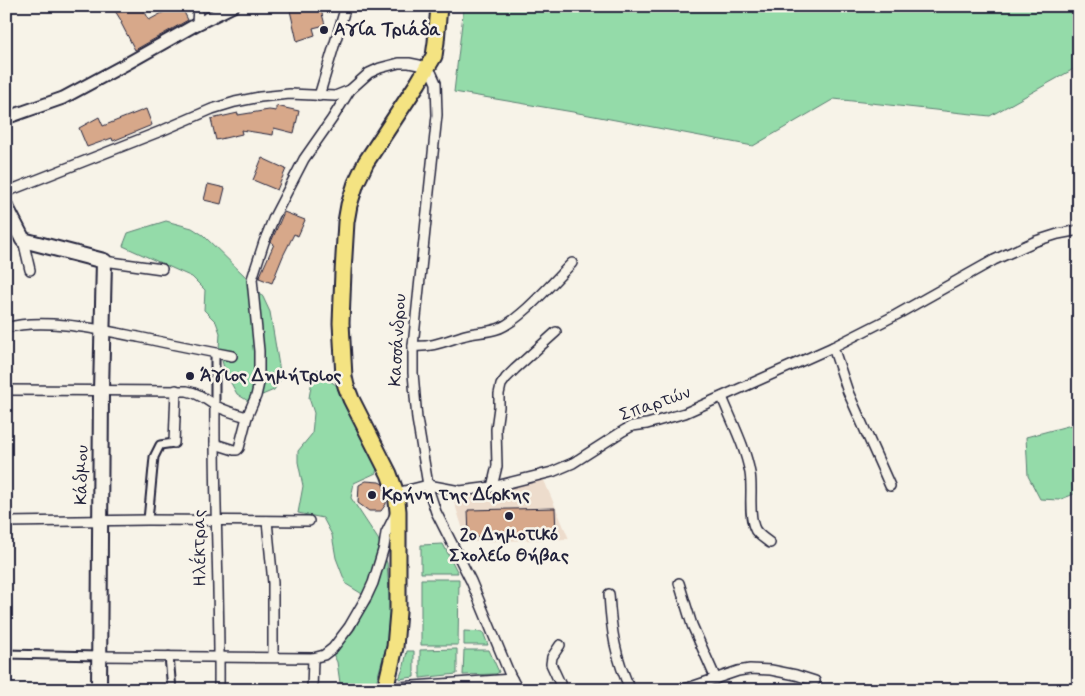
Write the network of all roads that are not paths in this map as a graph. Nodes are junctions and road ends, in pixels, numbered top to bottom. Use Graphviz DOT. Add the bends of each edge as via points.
graph roads {
  1 [pos="198,6"];
  2 [pos="233,6"];
  3 [pos="346,6"];
  4 [pos="439,6"];
  5 [pos="197,24"];
  6 [pos="427,68"];
  7 [pos="350,90"];
  8 [pos="319,96"];
  9 [pos="6,118"];
  10 [pos="6,192"];
  11 [pos="6,207"];
  12 [pos="1079,230"];
  13 [pos="23,240"];
  14 [pos="104,261"];
  15 [pos="572,263"];
  16 [pos="162,269"];
  17 [pos="30,270"];
  18 [pos="6,328"];
  19 [pos="104,330"];
  20 [pos="556,332"];
  21 [pos="413,346"];
  22 [pos="833,347"];
  23 [pos="215,353"];
  24 [pos="232,356"];
  25 [pos="6,390"];
  26 [pos="176,390"];
  27 [pos="101,391"];
  28 [pos="722,397"];
  29 [pos="215,405"];
  30 [pos="247,417"];
  31 [pos="174,443"];
  32 [pos="215,444"];
  33 [pos="428,485"];
  34 [pos="890,486"];
  35 [pos="492,487"];
  36 [pos="396,493"];
  37 [pos="398,511"];
  38 [pos="148,520"];
  39 [pos="216,520"];
  40 [pos="100,521"];
  41 [pos="267,521"];
  42 [pos="309,521"];
  43 [pos="6,522"];
  44 [pos="770,543"];
  45 [pos="679,584"];
  46 [pos="609,594"];
  47 [pos="560,645"];
  48 [pos="6,654"];
  49 [pos="99,656"];
  50 [pos="169,656"];
  51 [pos="220,657"];
  52 [pos="273,657"];
  53 [pos="313,658"];
  54 [pos="512,679"];
  55 [pos="716,679"];
  56 [pos="815,681"];
  57 [pos="385,689"];
  58 [pos="100,690"];
  59 [pos="172,690"];
  60 [pos="220,690"];
  61 [pos="312,690"];
  62 [pos="518,690"];
  63 [pos="563,690"];
  64 [pos="631,690"];
  65 [pos="682,690"];
  1 -- 5 [label="street"];
  2 -- 5 [label="street"];
  3 -- 8 [label="street"];
  4 -- 6 [label="main road" via="434,56"];
  5 -- 9 [label="street" via="63,98"];
  6 -- 7 [label="street" via="409,63 390,65 368,73"];
  6 -- 21 [label="street, Κασσάνδρου" via="436,83 438,115"];
  6 -- 36 [label="main road" via="366,162 353,190 346,230 341,323 344,377 351,399"];
  7 -- 8 [label="street" via="335,96"];
  7 -- 30 [label="street" via="288,187 252,279 260,375"];
  8 -- 10 [label="street" via="260,97 212,109"];
  11 -- 13 [label="main road"];
  12 -- 22 [label="street, Σπαρτών" via="1036,241 994,260"];
  13 -- 14 [label="main road"];
  13 -- 17 [label="street"];
  14 -- 16 [label="street"];
  14 -- 19 [label="main road, Κάδμου"];
  15 -- 21 [label="street" via="526,309 498,329 432,346"];
  18 -- 19 [label="street" via="50,324"];
  19 -- 23 [label="street"];
  19 -- 27 [label="main road, Κάδμου"];
  20 -- 35 [label="street" via="501,385 496,429 497,466"];
  21 -- 33 [label="street, Κασσάνδρου" via="417,419"];
  22 -- 28 [label="street, Σπαρτών"];
  22 -- 34 [label="street" via="848,392"];
  23 -- 24 [label="street"];
  23 -- 29 [label="street"];
  25 -- 27 [label="street"];
  26 -- 27 [label="street"];
  26 -- 29 [label="street" via="196,393"];
  26 -- 31 [label="street"];
  27 -- 40 [label="main road, Κάδμου"];
  28 -- 35 [label="street, Σπαρτών" via="685,413 632,426 573,463 552,472"];
  28 -- 44 [label="street" via="750,473 754,529"];
  29 -- 30 [label="street"];
  29 -- 32 [label="street, Ηλέκτρας"];
  30 -- 32 [label="street" via="237,450"];
  31 -- 38 [label="street" via="160,446 154,457"];
  32 -- 39 [label="street, Ηλέκτρας"];
  33 -- 35 [label="street, Σπαρτών" via="460,491"];
  33 -- 36 [label="street"];
  33 -- 54 [label="street, Κασσάνδρου" via="436,512 471,581"];
  36 -- 37 [label="main road"];
  37 -- 53 [label="street" via="386,533 367,596 333,648"];
  37 -- 57 [label="main road" via="398,612 395,647"];
  38 -- 39 [label="street"];
  38 -- 40 [label="street"];
  39 -- 41 [label="street"];
  39 -- 51 [label="street, Ηλέκτρας"];
  40 -- 43 [label="street"];
  40 -- 49 [label="main road, Κάδμου"];
  41 -- 42 [label="street"];
  41 -- 52 [label="street" via="273,583"];
  45 -- 55 [label="street" via="692,625"];
  46 -- 64 [label="street" via="612,636"];
  47 -- 63 [label="street" via="552,657 552,664"];
  48 -- 49 [label="street"];
  49 -- 50 [label="street"];
  49 -- 58 [label="main road, Κάδμου"];
  50 -- 51 [label="street"];
  50 -- 59 [label="street"];
  51 -- 52 [label="street"];
  51 -- 60 [label="street, Ηλέκτρας"];
  52 -- 53 [label="street"];
  53 -- 61 [label="street"];
  54 -- 57 [label="street"];
  54 -- 62 [label="street, Κασσάνδρου"];
  55 -- 56 [label="street" via="750,669 796,674"];
  55 -- 65 [label="street"];
}
